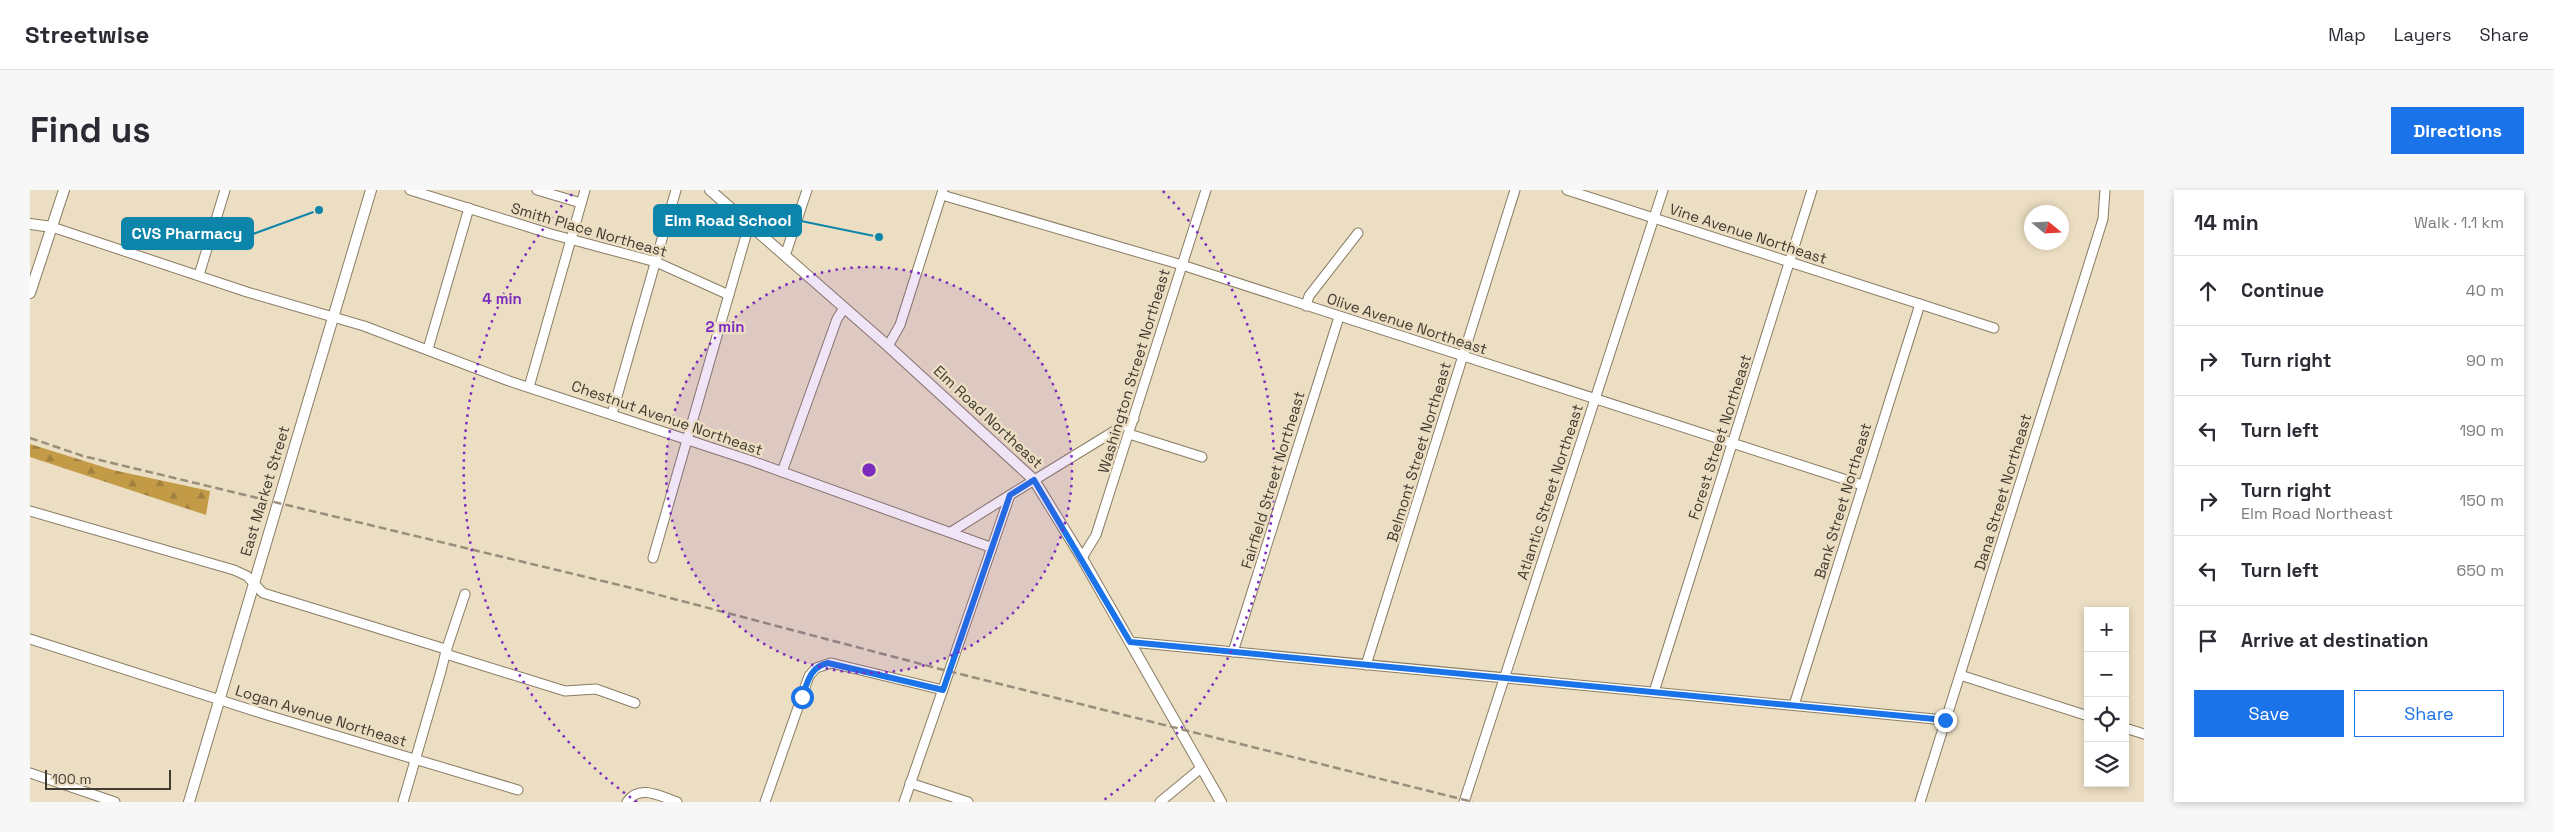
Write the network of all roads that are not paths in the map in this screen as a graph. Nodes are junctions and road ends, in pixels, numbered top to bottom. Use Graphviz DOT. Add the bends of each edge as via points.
graph roads {
  1 [pos="64,190"];
  2 [pos="225,190"];
  3 [pos="371,190"];
  4 [pos="410,190"];
  5 [pos="537,190"];
  6 [pos="585,190"];
  7 [pos="676,190"];
  8 [pos="710,190"];
  9 [pos="807,190"];
  10 [pos="1206,190"];
  11 [pos="1516,190"];
  12 [pos="1567,190"];
  13 [pos="1663,190"];
  14 [pos="1812,190"];
  15 [pos="2105,190"];
  16 [pos="943,193"];
  17 [pos="581,203"];
  18 [pos="469,208"];
  19 [pos="1654,218"];
  20 [pos="30,224"];
  21 [pos="749,225"];
  22 [pos="52,227"];
  23 [pos="1358,233"];
  24 [pos="572,238"];
  25 [pos="785,256"];
  26 [pos="656,262"];
  27 [pos="1790,262"];
  28 [pos="1182,266"];
  29 [pos="199,275"];
  30 [pos="30,293"];
  31 [pos="729,295"];
  32 [pos="1920,304"];
  33 [pos="1306,306"];
  34 [pos="844,308"];
  35 [pos="334,317"];
  36 [pos="1339,317"];
  37 [pos="1994,328"];
  38 [pos="888,346"];
  39 [pos="428,348"];
  40 [pos="1463,357"];
  41 [pos="530,387"];
  42 [pos="1595,399"];
  43 [pos="612,414"];
  44 [pos="1134,419"];
  45 [pos="1129,434"];
  46 [pos="688,440"];
  47 [pos="1732,443"];
  48 [pos="1202,457"];
  49 [pos="782,472"];
  50 [pos="1034,480"];
  51 [pos="1862,485"];
  52 [pos="1010,495"];
  53 [pos="30,512"];
  54 [pos="951,532"];
  55 [pos="990,547"];
  56 [pos="654,558"];
  57 [pos="1082,558"];
  58 [pos="253,582"];
  59 [pos="465,594"];
  60 [pos="30,638"];
  61 [pos="1130,642"];
  62 [pos="446,651"];
  63 [pos="1233,652"];
  64 [pos="1366,665"];
  65 [pos="1960,675"];
  66 [pos="1504,678"];
  67 [pos="943,690"];
  68 [pos="1654,692"];
  69 [pos="218,700"];
  70 [pos="635,702"];
  71 [pos="1794,705"];
  72 [pos="2084,715"];
  73 [pos="1945,720"];
  74 [pos="2129,729"];
  75 [pos="2144,734"];
  76 [pos="415,758"];
  77 [pos="1201,768"];
  78 [pos="30,773"];
  79 [pos="910,784"];
  80 [pos="518,790"];
  81 [pos="115,802"];
  82 [pos="189,802"];
  83 [pos="403,802"];
  84 [pos="627,802"];
  85 [pos="676,802"];
  86 [pos="765,802"];
  87 [pos="904,802"];
  88 [pos="968,802"];
  89 [pos="1160,802"];
  90 [pos="1221,802"];
  91 [pos="1464,802"];
  92 [pos="1920,802"];
  1 -- 22 [label="main road"];
  2 -- 29 [label="street"];
  3 -- 35 [label="main road, East Market Street"];
  4 -- 18 [label="street, Smith Place Northeast"];
  5 -- 17 [label="street"];
  6 -- 17 [label="street"];
  7 -- 26 [label="street"];
  8 -- 21 [label="main road, Elm Road Northeast"];
  9 -- 25 [label="street"];
  10 -- 28 [label="street, Washington Street Northeast"];
  11 -- 40 [label="street, Belmont Street Northeast"];
  12 -- 19 [label="street, Vine Avenue Northeast"];
  13 -- 19 [label="street, Atlantic Street Northeast"];
  14 -- 27 [label="street, Forest Street Northeast"];
  15 -- 65 [label="street, Dana Street Northeast" via="2103,220"];
  16 -- 28 [label="street, Olive Avenue Northeast"];
  16 -- 38 [label="street" via="900,324"];
  17 -- 24 [label="street"];
  18 -- 24 [label="street, Smith Place Northeast"];
  18 -- 39 [label="street"];
  19 -- 27 [label="street, Vine Avenue Northeast"];
  19 -- 42 [label="street, Atlantic Street Northeast"];
  20 -- 22 [label="main road"];
  21 -- 25 [label="main road, Elm Road Northeast"];
  21 -- 31 [label="street"];
  22 -- 29 [label="street, Chestnut Avenue Northeast"];
  22 -- 30 [label="main road"];
  23 -- 33 [label="street" via="1314,290"];
  24 -- 26 [label="street, Smith Place Northeast"];
  24 -- 41 [label="street"];
  25 -- 34 [label="main road, Elm Road Northeast"];
  26 -- 31 [label="street, Smith Place Northeast"];
  26 -- 43 [label="street"];
  27 -- 32 [label="street, Vine Avenue Northeast"];
  27 -- 47 [label="street, Forest Street Northeast"];
  28 -- 33 [label="street, Olive Avenue Northeast"];
  28 -- 44 [label="street, Washington Street Northeast"];
  29 -- 35 [label="street, Chestnut Avenue Northeast"];
  31 -- 46 [label="street"];
  32 -- 37 [label="street, Vine Avenue Northeast"];
  32 -- 51 [label="street, Bank Street Northeast"];
  33 -- 36 [label="street, Olive Avenue Northeast"];
  34 -- 38 [label="main road, Elm Road Northeast"];
  34 -- 49 [label="street" via="837,319"];
  35 -- 39 [label="street, Chestnut Avenue Northeast"];
  35 -- 58 [label="main road, East Market Street"];
  36 -- 40 [label="street, Olive Avenue Northeast"];
  36 -- 63 [label="street, Fairfield Street Northeast"];
  38 -- 50 [label="main road, Elm Road Northeast"];
  39 -- 41 [label="street, Chestnut Avenue Northeast"];
  40 -- 42 [label="street, Olive Avenue Northeast"];
  40 -- 64 [label="street, Belmont Street Northeast"];
  41 -- 43 [label="street, Chestnut Avenue Northeast"];
  42 -- 47 [label="street, Olive Avenue Northeast"];
  42 -- 66 [label="street, Atlantic Street Northeast"];
  43 -- 46 [label="street, Chestnut Avenue Northeast"];
  44 -- 45 [label="street, Washington Street Northeast"];
  44 -- 50 [label="street"];
  45 -- 48 [label="street"];
  45 -- 57 [label="street, Washington Street Northeast" via="1096,535"];
  46 -- 49 [label="street, Chestnut Avenue Northeast"];
  46 -- 56 [label="street"];
  47 -- 51 [label="street, Olive Avenue Northeast"];
  47 -- 68 [label="street, Forest Street Northeast"];
  49 -- 54 [label="street, Chestnut Avenue Northeast"];
  50 -- 52 [label="street"];
  50 -- 57 [label="main road, Elm Road Northeast"];
  51 -- 71 [label="street, Bank Street Northeast"];
  52 -- 54 [label="street"];
  52 -- 55 [label="street"];
  53 -- 58 [label="street" via="234,570"];
  54 -- 55 [label="street, Chestnut Avenue Northeast"];
  55 -- 67 [label="street"];
  57 -- 61 [label="main road, Elm Road Northeast"];
  58 -- 62 [label="street" via="262,593 439,645"];
  58 -- 69 [label="main road, East Market Street"];
  59 -- 62 [label="street"];
  60 -- 69 [label="street, Logan Avenue Northeast"];
  61 -- 63 [label="street"];
  61 -- 77 [label="main road, Elm Road Northeast"];
  62 -- 70 [label="street" via="449,656 565,691 596,689"];
  62 -- 76 [label="street"];
  63 -- 64 [label="street"];
  64 -- 66 [label="street"];
  65 -- 72 [label="street"];
  65 -- 73 [label="street, Dana Street Northeast"];
  66 -- 68 [label="street"];
  66 -- 91 [label="street, Atlantic Street Northeast"];
  67 -- 79 [label="street"];
  67 -- 86 [label="street" via="831,663 821,665 812,672"];
  68 -- 71 [label="street"];
  69 -- 76 [label="street, Logan Avenue Northeast"];
  69 -- 82 [label="main road, East Market Street"];
  71 -- 73 [label="street"];
  73 -- 92 [label="street, Dana Street Northeast"];
  74 -- 75 [label="street"];
  76 -- 80 [label="street, Logan Avenue Northeast"];
  76 -- 83 [label="street"];
  77 -- 89 [label="street"];
  77 -- 90 [label="main road, Elm Road Northeast"];
  78 -- 81 [label="street"];
  79 -- 87 [label="street"];
  79 -- 88 [label="street"];
  84 -- 85 [label="street" via="634,794 644,792"];
}
